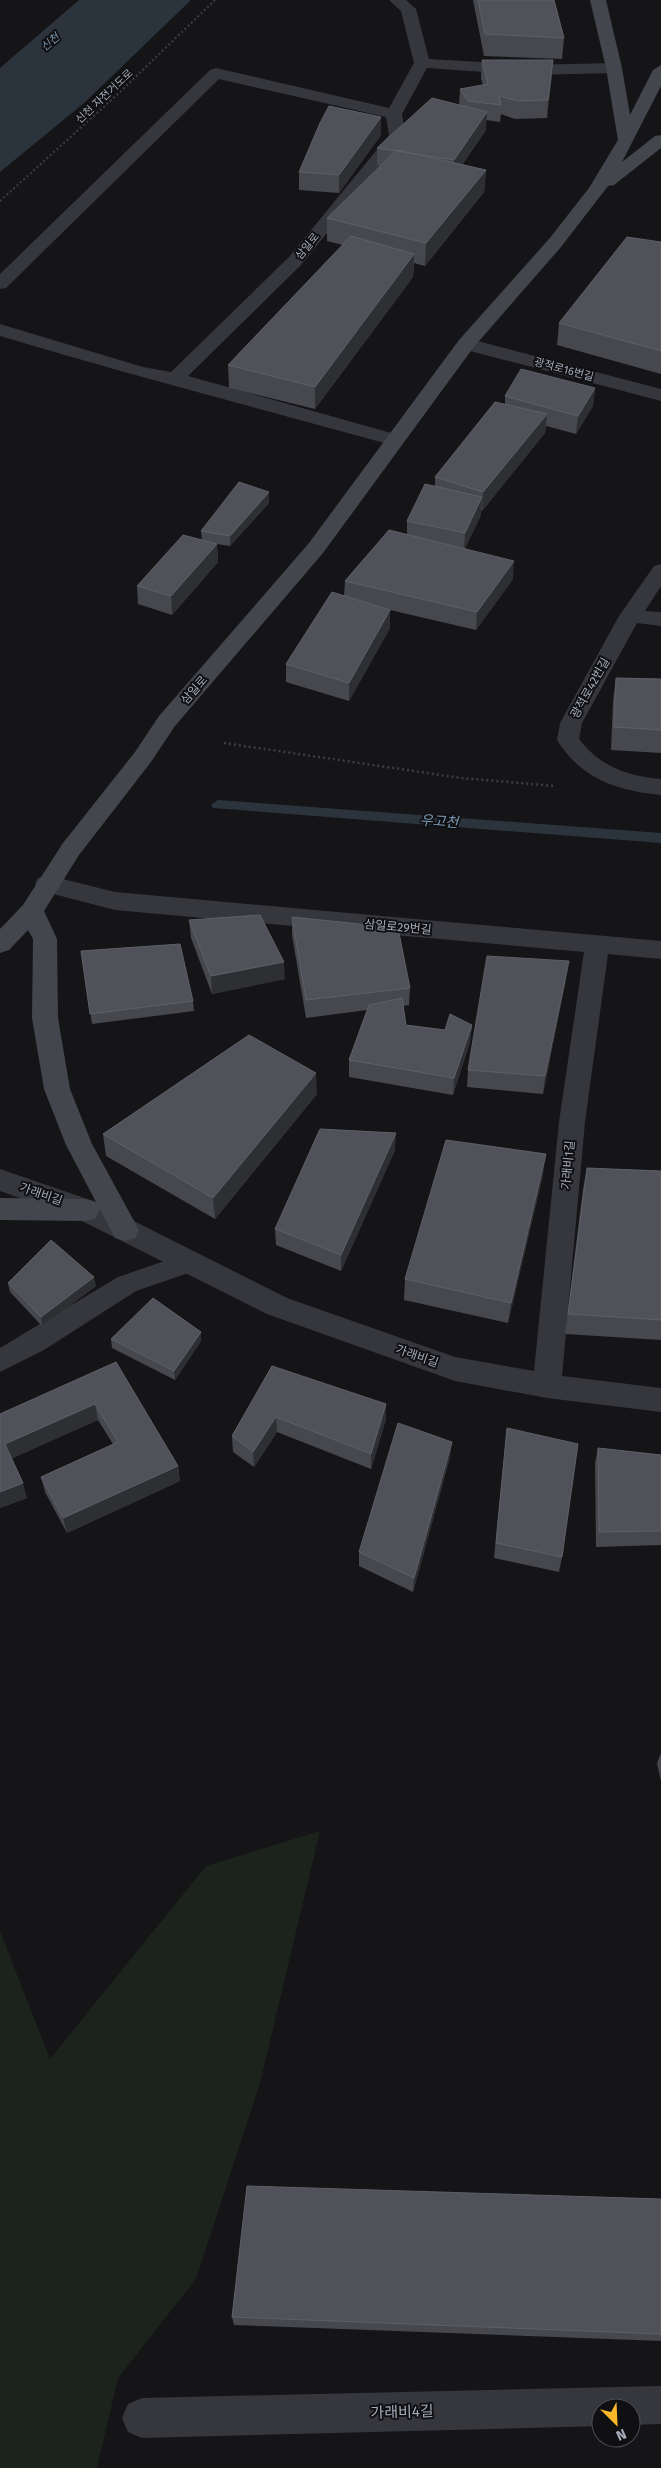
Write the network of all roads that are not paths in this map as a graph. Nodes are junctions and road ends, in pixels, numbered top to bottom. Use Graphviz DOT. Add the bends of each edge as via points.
graph roads {
  1 [pos="397,0"];
  2 [pos="598,0"];
  3 [pos="422,63"];
  4 [pos="614,68"];
  5 [pos="661,70"];
  6 [pos="394,114"];
  7 [pos="626,140"];
  8 [pos="661,140"];
  9 [pos="597,190"];
  10 [pos="0,284"];
  11 [pos="0,330"];
  12 [pos="466,344"];
  13 [pos="175,378"];
  14 [pos="661,396"];
  15 [pos="395,440"];
  16 [pos="661,571"];
  17 [pos="630,616"];
  18 [pos="661,619"];
  19 [pos="661,787"];
  20 [pos="47,884"];
  21 [pos="32,911"];
  22 [pos="0,944"];
  23 [pos="597,945"];
  24 [pos="661,950"];
  25 [pos="0,1180"];
  26 [pos="0,1209"];
  27 [pos="86,1210"];
  28 [pos="125,1230"];
  29 [pos="188,1263"];
  30 [pos="0,1361"];
  31 [pos="547,1386"];
  32 [pos="661,1400"];
  33 [pos="661,2405"];
  34 [pos="142,2418"];
  1 -- 3 [label="street" via="408,9"];
  2 -- 4 [label="main road"];
  3 -- 4 [label="street" via="530,70"];
  3 -- 6 [label="street"];
  4 -- 7 [label="main road"];
  5 -- 7 [label="main road, 삼일로"];
  6 -- 10 [label="street" via="216,73"];
  6 -- 13 [label="street, 삼일로" via="397,136 295,261"];
  7 -- 9 [label="main road, 삼일로"];
  8 -- 9 [label="main road"];
  9 -- 12 [label="main road, 삼일로"];
  11 -- 13 [label="street" via="140,372"];
  12 -- 14 [label="street, 광적로16번길"];
  12 -- 15 [label="main road, 삼일로"];
  13 -- 15 [label="street"];
  15 -- 20 [label="main road, 삼일로" via="316,548 167,721"];
  16 -- 17 [label="street, 광적로42번길"];
  17 -- 18 [label="street"];
  17 -- 19 [label="street, 광적로42번길" via="571,723 568,740 578,755 597,771 622,782"];
  20 -- 21 [label="main road, 삼일로"];
  20 -- 23 [label="street, 삼일로29번길" via="115,901"];
  21 -- 22 [label="main road, 삼일로"];
  21 -- 28 [label="main road" via="45,939 45,1018 57,1089 79,1145"];
  23 -- 24 [label="street, 삼일로29번길"];
  23 -- 31 [label="street, 가래비1길" via="572,1122"];
  25 -- 27 [label="street, 가래비길"];
  26 -- 27 [label="main road"];
  27 -- 28 [label="street, 가래비길"];
  28 -- 29 [label="street, 가래비길"];
  29 -- 30 [label="lane" via="127,1284"];
  29 -- 31 [label="street, 가래비길" via="277,1306 365,1339 455,1369"];
  31 -- 32 [label="street, 가래비길"];
  33 -- 34 [label="street, 가래비4길"];
}
